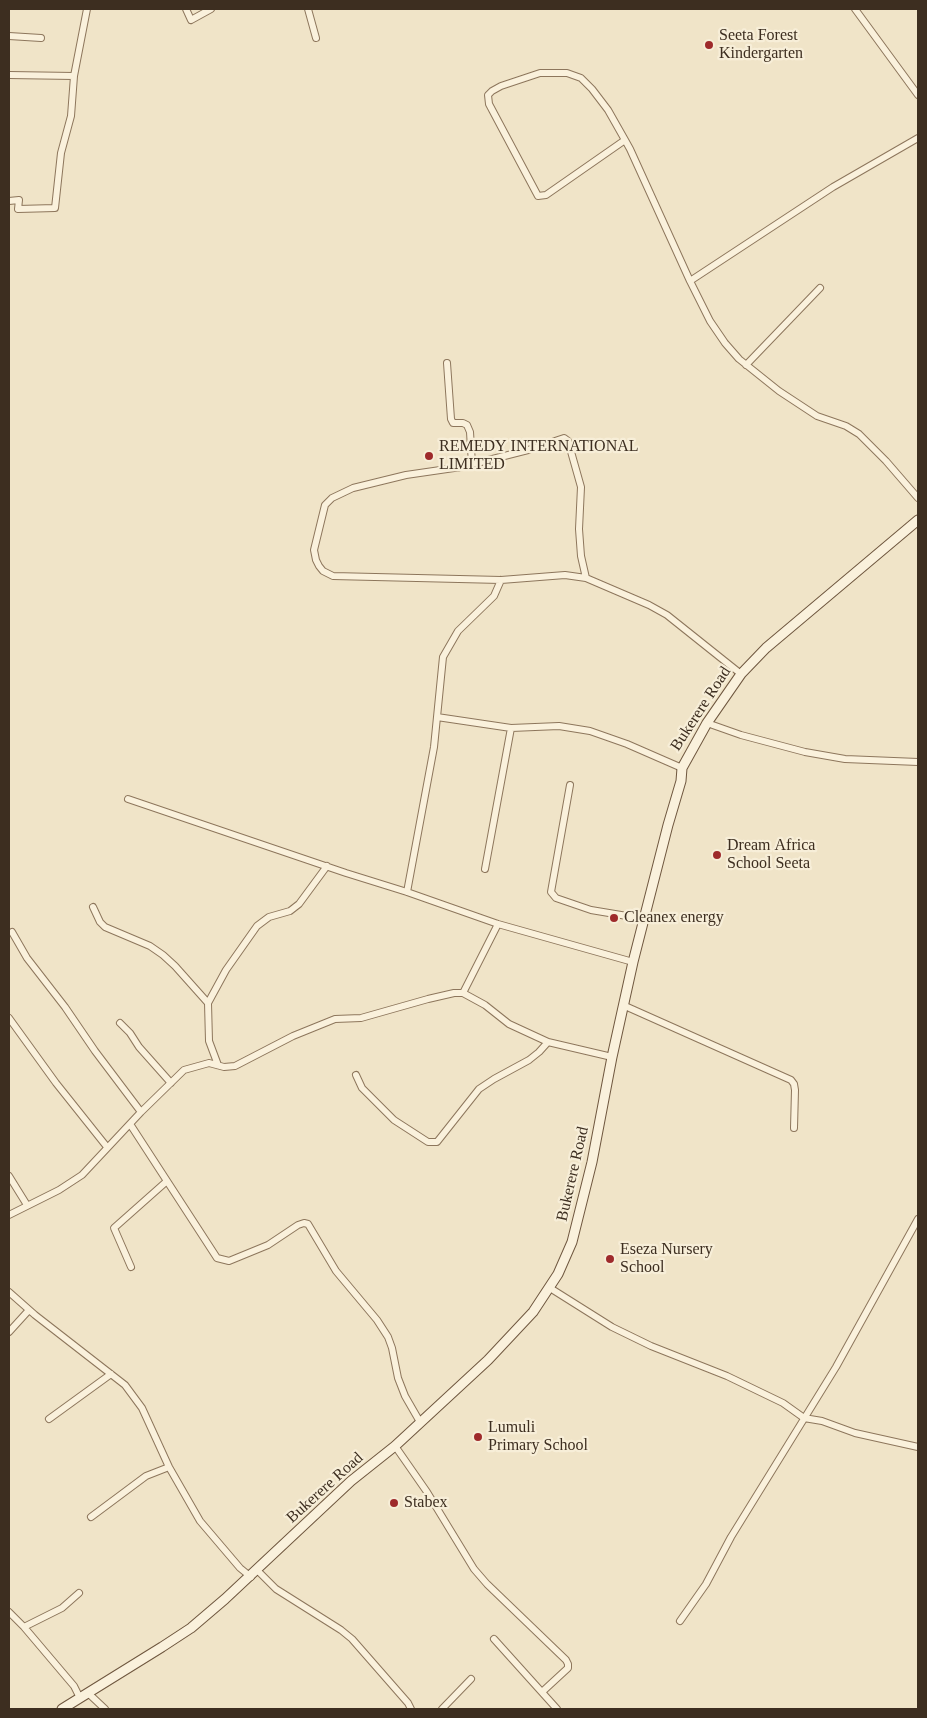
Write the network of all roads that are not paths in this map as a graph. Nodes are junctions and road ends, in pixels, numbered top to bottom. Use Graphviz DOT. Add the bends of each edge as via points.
graph roads {
  1 [pos="87,9"];
  2 [pos="186,9"];
  3 [pos="212,9"];
  4 [pos="308,9"];
  5 [pos="855,9"];
  6 [pos="9,36"];
  7 [pos="41,38"];
  8 [pos="316,38"];
  9 [pos="9,75"];
  10 [pos="74,76"];
  11 [pos="918,95"];
  12 [pos="918,138"];
  13 [pos="625,140"];
  14 [pos="9,201"];
  15 [pos="690,281"];
  16 [pos="820,288"];
  17 [pos="447,363"];
  18 [pos="746,365"];
  19 [pos="472,464"];
  20 [pos="918,498"];
  21 [pos="918,520"];
  22 [pos="586,578"];
  23 [pos="501,580"];
  24 [pos="741,674"];
  25 [pos="437,717"];
  26 [pos="707,723"];
  27 [pos="510,728"];
  28 [pos="918,762"];
  29 [pos="682,768"];
  30 [pos="570,785"];
  31 [pos="128,799"];
  32 [pos="327,866"];
  33 [pos="485,869"];
  34 [pos="407,892"];
  35 [pos="93,907"];
  36 [pos="645,919"];
  37 [pos="498,924"];
  38 [pos="12,932"];
  39 [pos="633,962"];
  40 [pos="464,993"];
  41 [pos="208,1003"];
  42 [pos="624,1006"];
  43 [pos="9,1018"];
  44 [pos="120,1023"];
  45 [pos="548,1042"];
  46 [pos="612,1057"];
  47 [pos="218,1065"];
  48 [pos="356,1075"];
  49 [pos="171,1083"];
  50 [pos="141,1112"];
  51 [pos="130,1124"];
  52 [pos="794,1128"];
  53 [pos="107,1147"];
  54 [pos="9,1176"];
  55 [pos="167,1181"];
  56 [pos="27,1205"];
  57 [pos="9,1215"];
  58 [pos="918,1219"];
  59 [pos="131,1267"];
  60 [pos="550,1288"];
  61 [pos="9,1292"];
  62 [pos="29,1310"];
  63 [pos="9,1332"];
  64 [pos="111,1374"];
  65 [pos="49,1418"];
  66 [pos="804,1418"];
  67 [pos="420,1422"];
  68 [pos="395,1446"];
  69 [pos="918,1447"];
  70 [pos="170,1467"];
  71 [pos="91,1517"];
  72 [pos="254,1574"];
  73 [pos="79,1592"];
  74 [pos="9,1612"];
  75 [pos="680,1621"];
  76 [pos="24,1627"];
  77 [pos="494,1639"];
  78 [pos="470,1679"];
  79 [pos="542,1692"];
  80 [pos="84,1695"];
  81 [pos="62,1709"];
  82 [pos="105,1709"];
  83 [pos="411,1709"];
  84 [pos="442,1709"];
  85 [pos="557,1709"];
  1 -- 10 [label="street"];
  2 -- 3 [label="street" via="191,20"];
  4 -- 8 [label="street"];
  5 -- 11 [label="street"];
  6 -- 7 [label="street"];
  9 -- 10 [label="street"];
  10 -- 14 [label="street" via="56,208 18,209 18,200"];
  12 -- 15 [label="street" via="833,187"];
  13 -- 13 [label="street" via="592,88 567,73 540,73 500,86 488,95 489,104 538,196 546,194"];
  13 -- 15 [label="street"];
  15 -- 18 [label="street" via="710,322"];
  16 -- 18 [label="street"];
  17 -- 19 [label="street" via="451,420 467,425"];
  18 -- 20 [label="street" via="817,416 859,434"];
  19 -- 22 [label="street" via="566,439 581,487 579,529"];
  19 -- 23 [label="street" via="364,484 332,498 322,514 314,550 316,560 323,571 333,576"];
  21 -- 24 [label="main road, Bukerere Road" via="766,648"];
  22 -- 23 [label="street"];
  22 -- 24 [label="street" via="667,615"];
  23 -- 25 [label="street" via="494,596 468,620 443,657"];
  24 -- 26 [label="main road, Bukerere Road"];
  25 -- 27 [label="street"];
  25 -- 34 [label="street"];
  26 -- 28 [label="street" via="805,752 845,759"];
  26 -- 29 [label="main road, Bukerere Road"];
  27 -- 29 [label="street" via="559,726 590,731"];
  27 -- 33 [label="street"];
  29 -- 36 [label="main road, Bukerere Road"];
  30 -- 36 [label="street" via="551,892 556,898 590,910"];
  31 -- 32 [label="street"];
  32 -- 34 [label="street"];
  32 -- 41 [label="street" via="290,911 269,917 256,926"];
  34 -- 37 [label="street"];
  35 -- 41 [label="street" via="105,927 163,955"];
  36 -- 39 [label="main road, Bukerere Road"];
  37 -- 39 [label="street"];
  37 -- 40 [label="street"];
  38 -- 50 [label="street" via="27,958"];
  39 -- 42 [label="main road, Bukerere Road"];
  40 -- 45 [label="street" via="509,1024"];
  40 -- 47 [label="street" via="428,999 361,1018 335,1019 235,1066"];
  41 -- 47 [label="street" via="209,1041"];
  42 -- 46 [label="main road, Bukerere Road"];
  42 -- 52 [label="street" via="791,1080 795,1090"];
  43 -- 53 [label="street"];
  44 -- 49 [label="street"];
  45 -- 46 [label="street"];
  45 -- 48 [label="street" via="529,1060 479,1090 437,1142 428,1142 394,1120 362,1088"];
  46 -- 60 [label="main road, Bukerere Road" via="592,1162 572,1242"];
  47 -- 49 [label="street" via="203,1064 184,1070"];
  49 -- 50 [label="street"];
  50 -- 51 [label="street"];
  51 -- 53 [label="street"];
  51 -- 55 [label="street"];
  53 -- 56 [label="street" via="71,1183"];
  54 -- 56 [label="street"];
  55 -- 59 [label="street" via="114,1228"];
  55 -- 67 [label="street" via="217,1258 222,1260 229,1261 268,1245 298,1225 308,1224 336,1270 388,1338 404,1396"];
  56 -- 57 [label="street"];
  58 -- 66 [label="street"];
  60 -- 66 [label="street" via="612,1327 783,1403"];
  60 -- 67 [label="main road, Bukerere Road" via="514,1334"];
  61 -- 62 [label="street"];
  62 -- 63 [label="street"];
  62 -- 64 [label="street"];
  64 -- 65 [label="street"];
  64 -- 70 [label="street" via="142,1408"];
  66 -- 69 [label="street"];
  66 -- 75 [label="street" via="706,1584"];
  67 -- 68 [label="main road, Bukerere Road"];
  68 -- 72 [label="main road, Bukerere Road" via="351,1481"];
  68 -- 79 [label="street" via="474,1569 566,1660 568,1668"];
  70 -- 71 [label="street" via="146,1476"];
  70 -- 72 [label="street" via="200,1521 235,1562"];
  72 -- 80 [label="main road, Bukerere Road" via="191,1628"];
  72 -- 83 [label="street" via="352,1639"];
  73 -- 76 [label="street" via="62,1608"];
  74 -- 76 [label="street"];
  76 -- 80 [label="street"];
  77 -- 79 [label="street"];
  78 -- 84 [label="street"];
  79 -- 85 [label="street"];
  80 -- 81 [label="main road, Bukerere Road"];
  80 -- 82 [label="street"];
}
